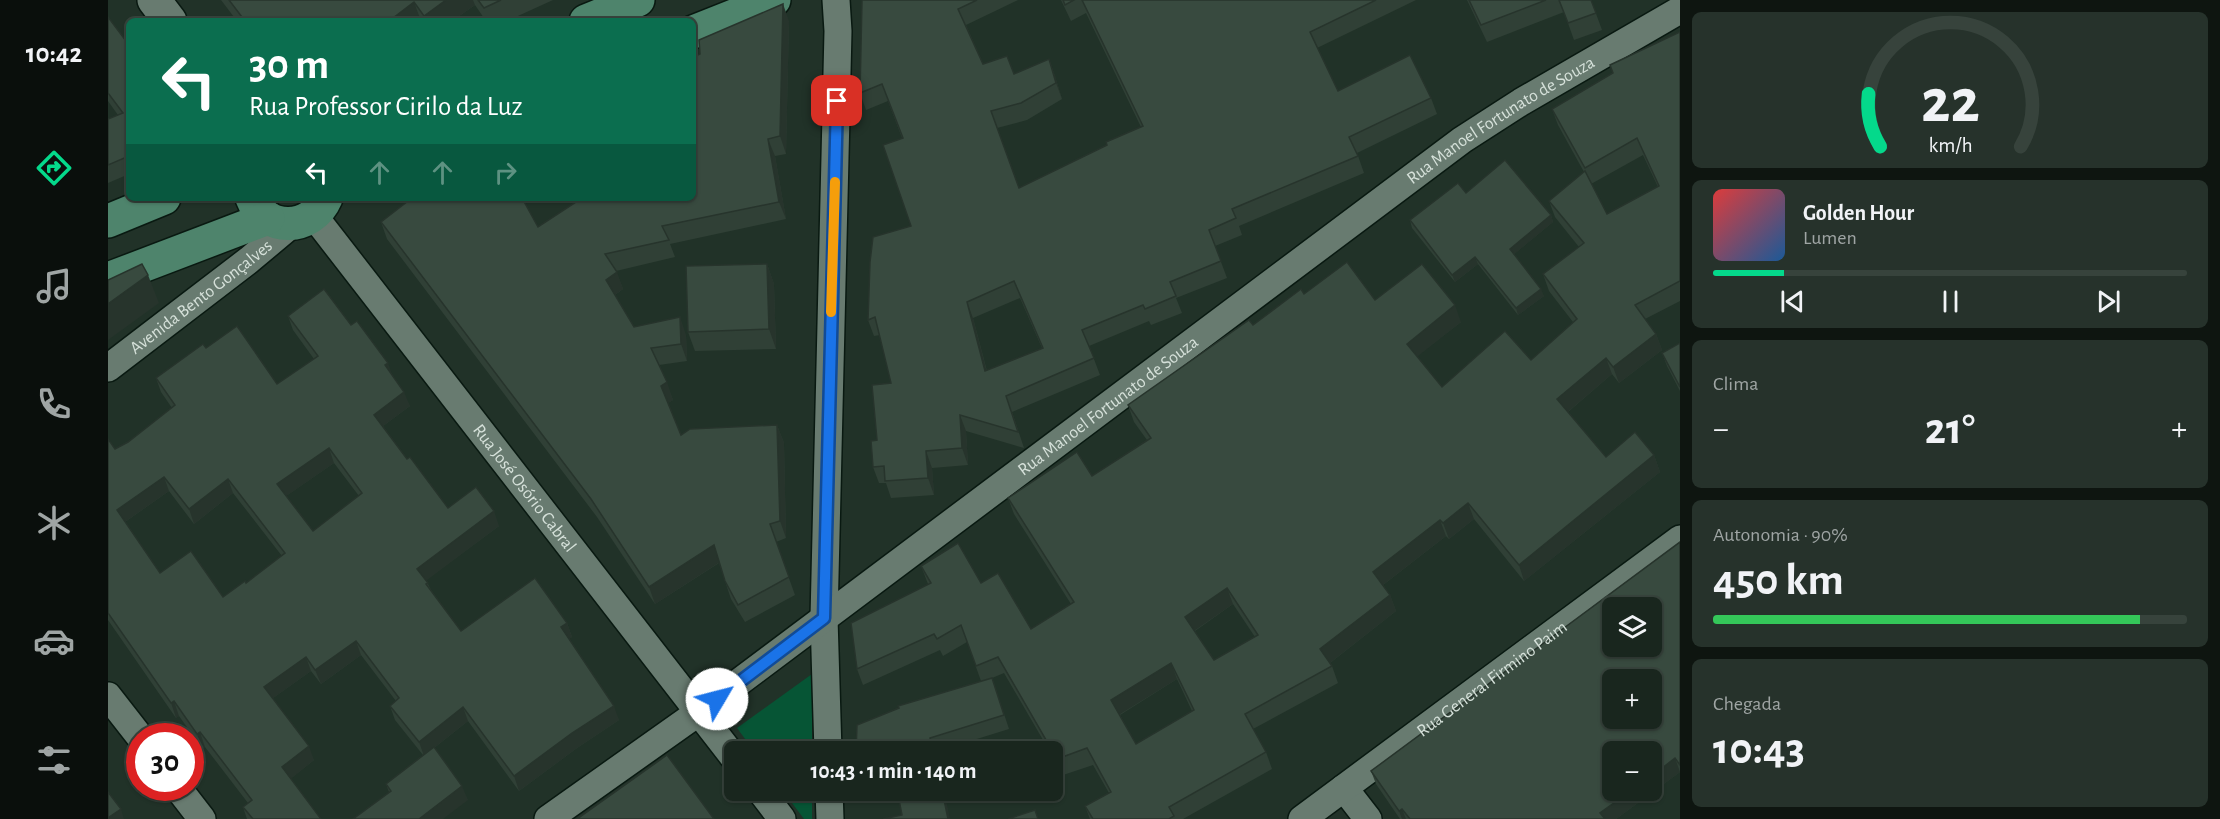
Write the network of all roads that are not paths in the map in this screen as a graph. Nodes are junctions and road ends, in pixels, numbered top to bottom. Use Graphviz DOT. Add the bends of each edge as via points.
graph roads {
  1 [pos="154,0"];
  2 [pos="638,0"];
  3 [pos="774,0"];
  4 [pos="836,0"];
  5 [pos="727,8"];
  6 [pos="1680,10"];
  7 [pos="168,18"];
  8 [pos="593,18"];
  9 [pos="696,30"];
  10 [pos="157,201"];
  11 [pos="290,211"];
  12 [pos="108,221"];
  13 [pos="108,279"];
  14 [pos="108,368"];
  15 [pos="1680,539"];
  16 [pos="824,618"];
  17 [pos="108,696"];
  18 [pos="699,712"];
  19 [pos="129,723"];
  20 [pos="828,741"];
  21 [pos="724,745"];
  22 [pos="1344,788"];
  23 [pos="188,801"];
  24 [pos="768,801"];
  25 [pos="829,801"];
  26 [pos="201,819"];
  27 [pos="548,819"];
  28 [pos="782,819"];
  29 [pos="830,819"];
  30 [pos="1302,819"];
  31 [pos="1368,819"];
  1 -- 7 [label="street"];
  2 -- 8 [label="main road"];
  3 -- 5 [label="main road"];
  4 -- 16 [label="street"];
  5 -- 9 [label="main road"];
  6 -- 16 [label="street, Rua Manoel Fortunato de Souza" via="1461,140"];
  10 -- 12 [label="main road"];
  11 -- 13 [label="main road"];
  11 -- 14 [label="street, Avenida Bento Gonçalves" via="249,260"];
  11 -- 18 [label="street, Rua José Osório Cabral"];
  15 -- 22 [label="street, Rua General Firmino Paim"];
  16 -- 18 [label="street, Rua Manoel Fortunato de Souza"];
  16 -- 20 [label="street"];
  17 -- 19 [label="street"];
  18 -- 21 [label="street, Rua José Osório Cabral"];
  18 -- 27 [label="street, Rua Manoel Fortunato de Souza"];
  22 -- 30 [label="street, Rua General Firmino Paim"];
  22 -- 31 [label="street"];
  23 -- 26 [label="street"];
  24 -- 28 [label="street"];
  25 -- 29 [label="street"];
}
